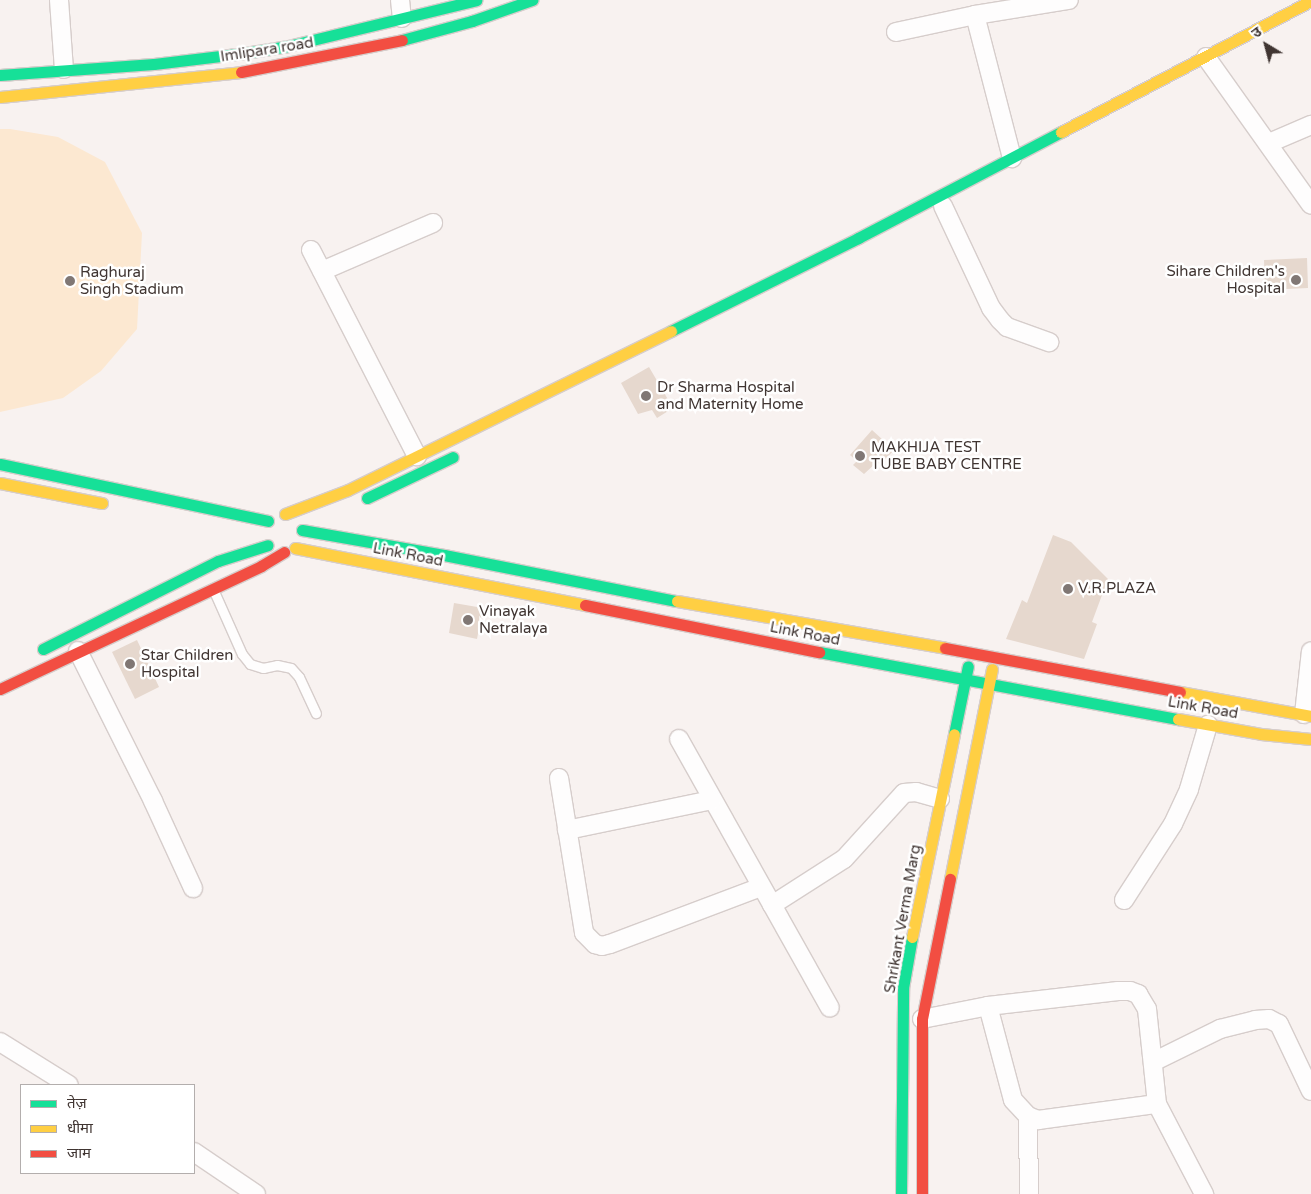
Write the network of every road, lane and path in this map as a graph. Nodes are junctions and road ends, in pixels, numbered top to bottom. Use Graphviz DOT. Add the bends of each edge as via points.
graph roads {
  1 [pos="59,0"];
  2 [pos="400,0"];
  3 [pos="476,0"];
  4 [pos="532,0"];
  5 [pos="1069,0"];
  6 [pos="1311,1"];
  7 [pos="975,15"];
  8 [pos="402,18"];
  9 [pos="896,32"];
  10 [pos="1228,60"];
  11 [pos="1207,66"];
  12 [pos="64,69"];
  13 [pos="0,75"];
  14 [pos="0,97"];
  15 [pos="1311,125"];
  16 [pos="1090,130"];
  17 [pos="1269,143"];
  18 [pos="1012,158"];
  19 [pos="1311,205"];
  20 [pos="943,206"];
  21 [pos="433,222"];
  22 [pos="311,250"];
  23 [pos="322,270"];
  24 [pos="731,315"];
  25 [pos="1049,342"];
  26 [pos="465,451"];
  27 [pos="417,456"];
  28 [pos="0,464"];
  29 [pos="0,484"];
  30 [pos="356,502"];
  31 [pos="118,506"];
  32 [pos="285,514"];
  33 [pos="316,519"];
  34 [pos="268,521"];
  35 [pos="301,528"];
  36 [pos="268,545"];
  37 [pos="295,548"];
  38 [pos="284,552"];
  39 [pos="208,579"];
  40 [pos="78,651"];
  41 [pos="1311,651"];
  42 [pos="970,652"];
  43 [pos="35,653"];
  44 [pos="995,657"];
  45 [pos="966,681"];
  46 [pos="987,685"];
  47 [pos="0,690"];
  48 [pos="316,713"];
  49 [pos="1307,715"];
  50 [pos="1208,725"];
  51 [pos="679,739"];
  52 [pos="1311,740"];
  53 [pos="559,778"];
  54 [pos="940,799"];
  55 [pos="712,800"];
  56 [pos="568,830"];
  57 [pos="761,887"];
  58 [pos="194,888"];
  59 [pos="1124,900"];
  60 [pos="772,905"];
  61 [pos="988,1006"];
  62 [pos="830,1008"];
  63 [pos="922,1019"];
  64 [pos="0,1042"];
  65 [pos="1153,1062"];
  66 [pos="67,1084"];
  67 [pos="1311,1091"];
  68 [pos="1157,1104"];
  69 [pos="1028,1116"];
  70 [pos="195,1153"];
  71 [pos="256,1194"];
  72 [pos="901,1194"];
  73 [pos="922,1194"];
  74 [pos="1029,1194"];
  75 [pos="1204,1194"];
  1 -- 12 [label="street"];
  2 -- 8 [label="street"];
  3 -- 8 [label="street, Imlipara road"];
  4 -- 14 [label="street, Imlipara road" via="415,37 249,71"];
  5 -- 7 [label="street"];
  6 -- 11 [label="street"];
  7 -- 9 [label="street"];
  7 -- 18 [label="street"];
  8 -- 12 [label="street, Imlipara road" via="288,46 245,53 154,64"];
  10 -- 11 [label="street"];
  11 -- 17 [label="street"];
  11 -- 18 [label="street"];
  12 -- 13 [label="street, Imlipara road"];
  15 -- 17 [label="street"];
  16 -- 20 [label="street"];
  17 -- 19 [label="street"];
  18 -- 27 [label="street" via="643,346"];
  20 -- 24 [label="street"];
  20 -- 25 [label="street" via="991,308 1007,327"];
  21 -- 23 [label="street"];
  22 -- 23 [label="street"];
  23 -- 27 [label="street"];
  26 -- 30 [label="street"];
  27 -- 32 [label="street" via="348,490"];
  28 -- 34 [label="street"];
  29 -- 31 [label="street"];
  32 -- 34 [label="street"];
  32 -- 35 [label="street"];
  33 -- 35 [label="street"];
  34 -- 36 [label="street" via="264,529"];
  35 -- 37 [label="street" via="302,537"];
  35 -- 42 [label="street, Link Road" via="697,605"];
  36 -- 38 [label="street"];
  36 -- 39 [label="street" via="218,561"];
  37 -- 38 [label="street"];
  37 -- 45 [label="street, Link Road"];
  38 -- 39 [label="street" via="261,566"];
  39 -- 40 [label="street"];
  39 -- 43 [label="street"];
  39 -- 48 [label="lane" via="242,654 250,664 262,668 277,665 291,668 300,677"];
  40 -- 47 [label="street"];
  40 -- 58 [label="street"];
  41 -- 49 [label="street"];
  42 -- 44 [label="street, Link Road"];
  42 -- 45 [label="street, Shrikant Verma Marg"];
  44 -- 46 [label="street"];
  44 -- 49 [label="street, Link Road"];
  45 -- 46 [label="street, Link Road"];
  45 -- 54 [label="street, Shrikant Verma Marg"];
  46 -- 50 [label="street, Link Road"];
  46 -- 63 [label="street"];
  50 -- 52 [label="street, Link Road"];
  50 -- 59 [label="street" via="1189,789 1174,824"];
  51 -- 55 [label="street"];
  53 -- 56 [label="street"];
  54 -- 60 [label="street" via="916,792 904,793 844,859"];
  54 -- 72 [label="street, Shrikant Verma Marg" via="903,988"];
  55 -- 56 [label="street"];
  55 -- 57 [label="street"];
  56 -- 57 [label="street" via="584,934 595,944 610,944"];
  57 -- 60 [label="street"];
  60 -- 62 [label="street"];
  61 -- 63 [label="street"];
  61 -- 65 [label="street" via="1130,991 1138,994 1148,1008"];
  61 -- 69 [label="street" via="1011,1094"];
  63 -- 73 [label="street"];
  64 -- 66 [label="street"];
  65 -- 67 [label="street" via="1220,1030 1269,1018 1279,1024"];
  65 -- 68 [label="street"];
  68 -- 69 [label="street" via="1038,1120"];
  68 -- 75 [label="street"];
  69 -- 74 [label="street"];
  70 -- 71 [label="street"];
}
